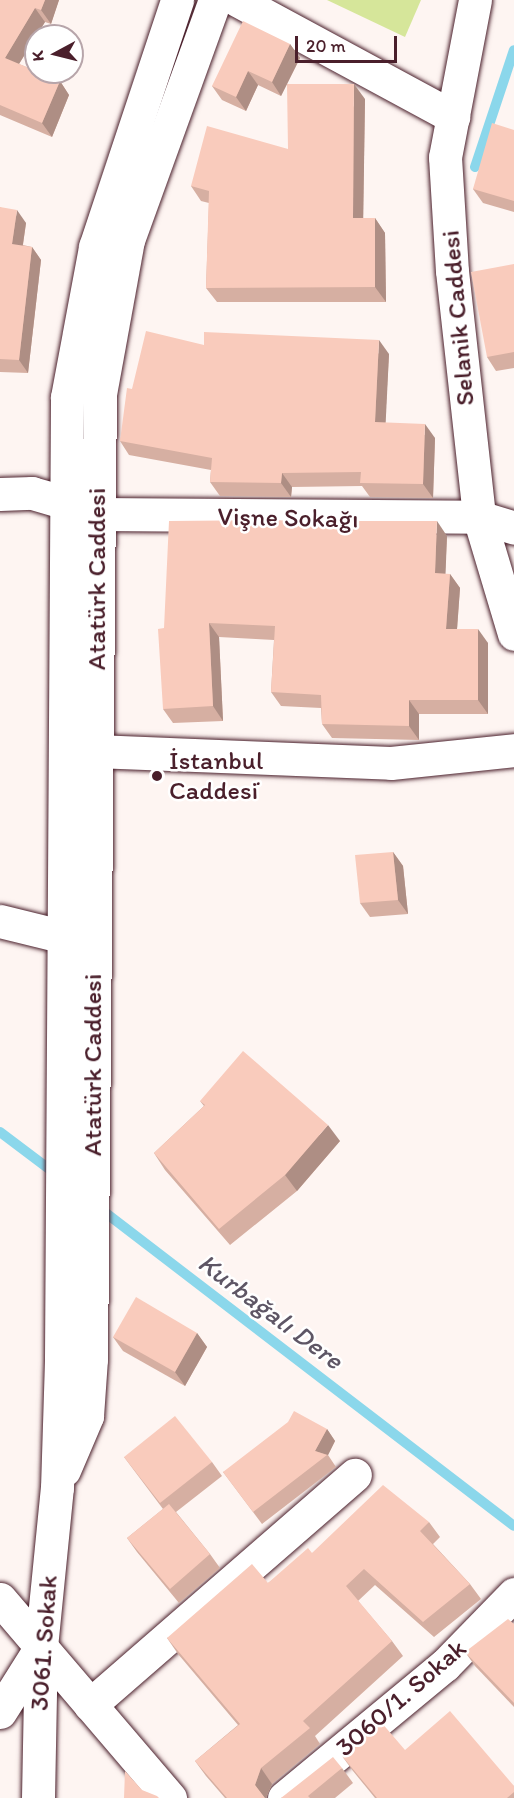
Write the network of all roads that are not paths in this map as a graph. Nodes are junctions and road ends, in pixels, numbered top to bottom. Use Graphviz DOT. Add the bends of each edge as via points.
graph roads {
  1 [pos="177,0"];
  2 [pos="214,0"];
  3 [pos="237,0"];
  4 [pos="475,0"];
  5 [pos="453,117"];
  6 [pos="2,483"];
  7 [pos="63,502"];
  8 [pos="97,514"];
  9 [pos="479,517"];
  10 [pos="514,528"];
  11 [pos="514,634"];
  12 [pos="95,750"];
  13 [pos="514,750"];
  14 [pos="0,921"];
  15 [pos="79,941"];
  16 [pos="355,1475"];
  17 [pos="57,1488"];
  18 [pos="514,1594"];
  19 [pos="0,1599"];
  20 [pos="41,1647"];
  21 [pos="90,1705"];
  22 [pos="0,1712"];
  23 [pos="38,1798"];
  24 [pos="170,1798"];
  25 [pos="284,1798"];
  1 -- 7 [label="main road, Atatürk Caddesi" via="95,247 72,353"];
  2 -- 8 [label="main road, Atatürk Caddesi" via="128,240 100,393"];
  3 -- 5 [label="main road"];
  4 -- 5 [label="main road, Selanik Caddesi"];
  5 -- 9 [label="main road, Selanik Caddesi" via="446,157 452,272"];
  6 -- 7 [label="main road, Atatürk Caddesi"];
  7 -- 8 [label="main road, Vişne Sokağı"];
  7 -- 15 [label="main road, Atatürk Caddesi"];
  8 -- 9 [label="main road, Vişne Sokağı"];
  8 -- 12 [label="main road, Atatürk Caddesi"];
  9 -- 10 [label="main road, Vişne Sokağı"];
  9 -- 11 [label="main road, Selanik Caddesi"];
  12 -- 13 [label="main road" via="391,763"];
  12 -- 15 [label="main road, Atatürk Caddesi"];
  14 -- 15 [label="main road"];
  15 -- 17 [label="main road, Atatürk Caddesi" via="62,1153"];
  15 -- 17 [label="main road, Atatürk Caddesi" via="92,1176 87,1416"];
  16 -- 21 [label="main road"];
  17 -- 20 [label="main road, 3061. Sokak"];
  18 -- 25 [label="main road, 3060/1. Sokak" via="445,1665"];
  19 -- 20 [label="main road"];
  20 -- 21 [label="main road"];
  20 -- 22 [label="main road"];
  20 -- 23 [label="main road, 3061. Sokak"];
  21 -- 24 [label="main road"];
}
